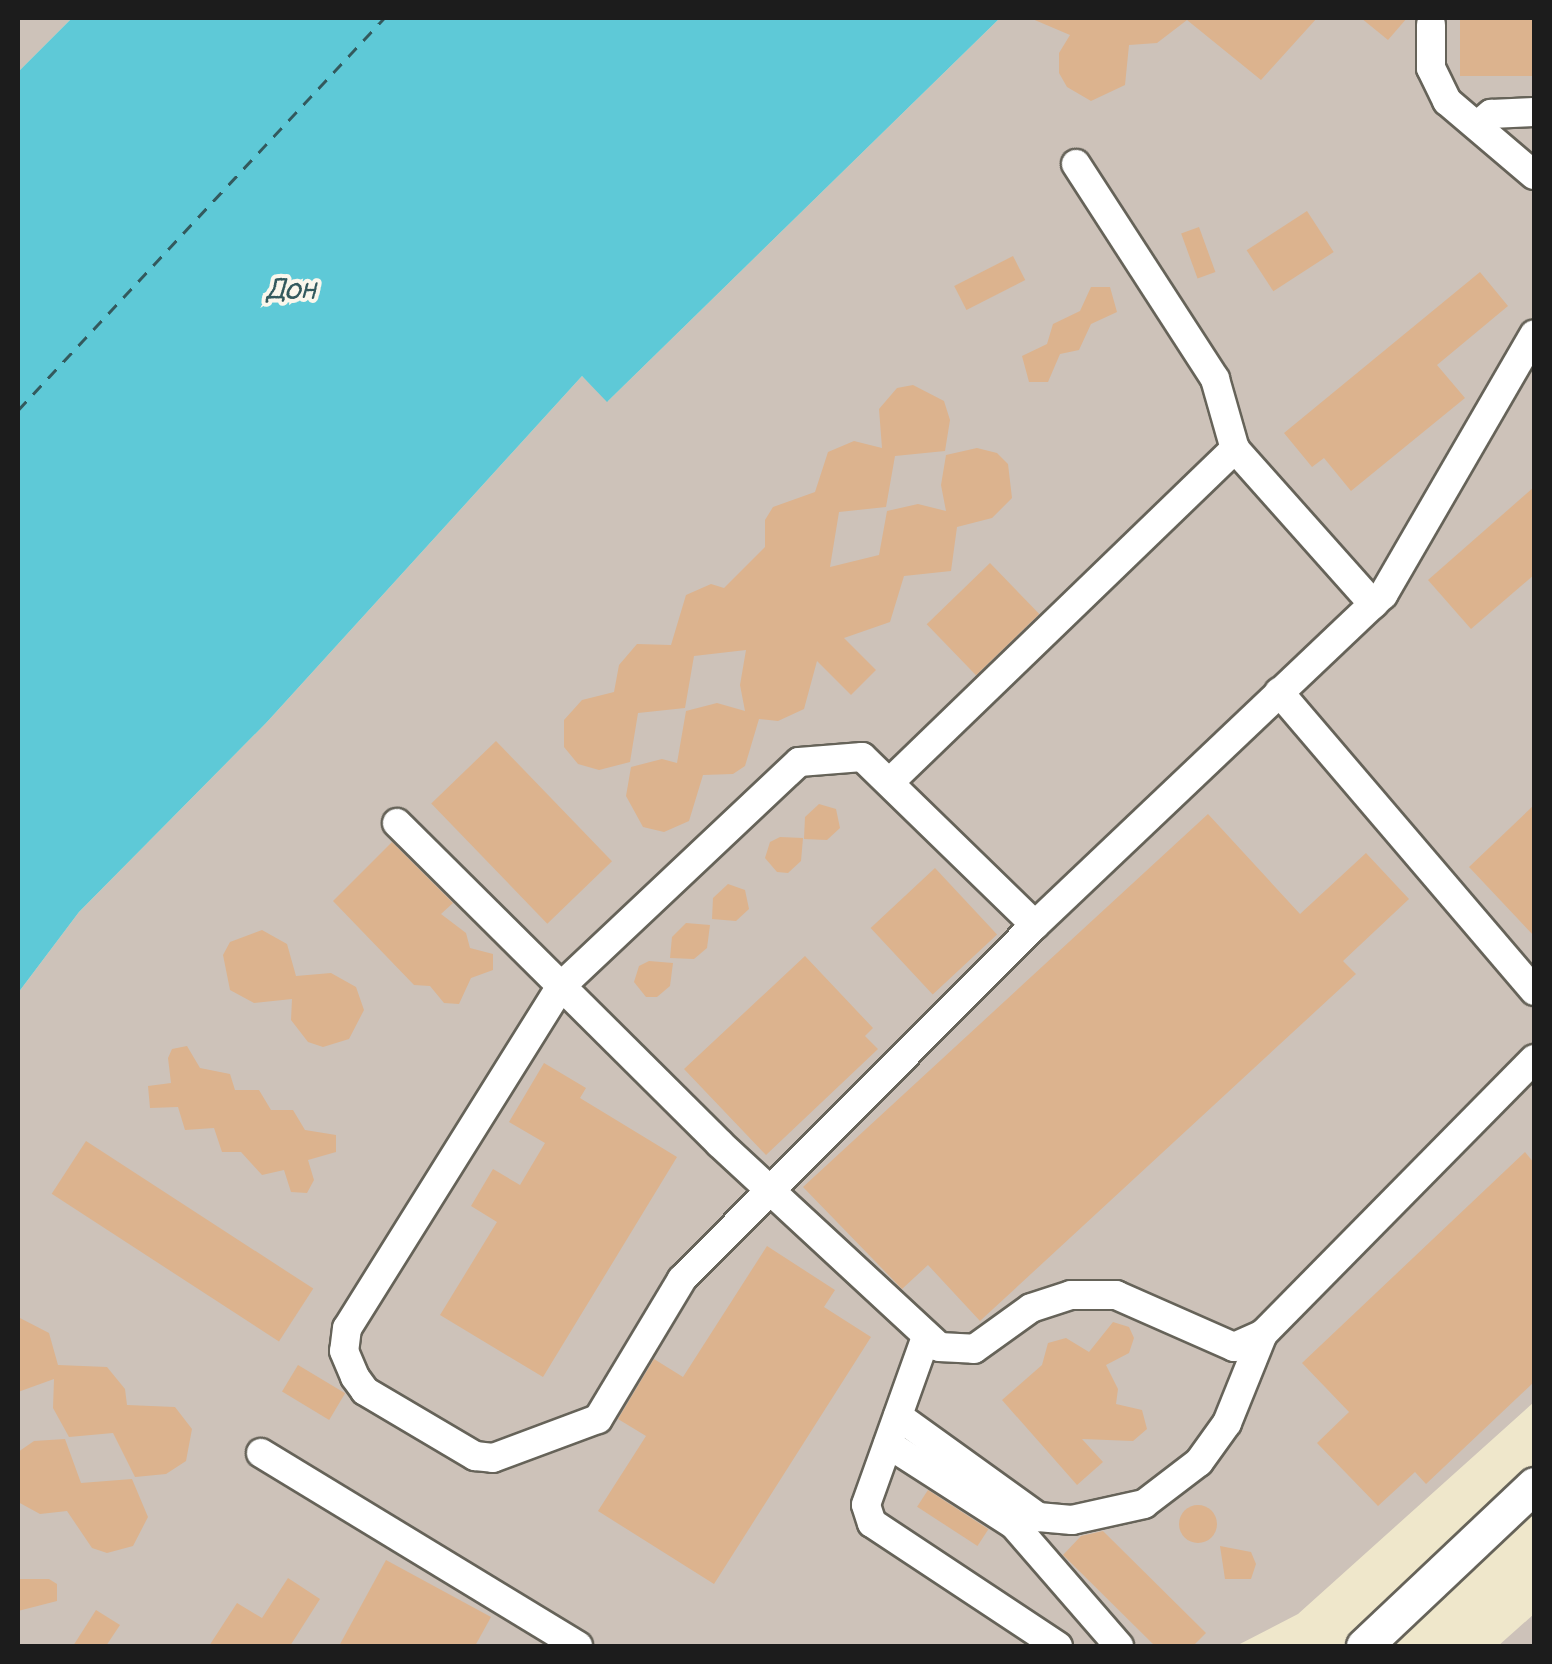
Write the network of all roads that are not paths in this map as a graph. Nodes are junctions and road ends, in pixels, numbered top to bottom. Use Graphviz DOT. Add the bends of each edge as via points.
graph roads {
  1 [pos="1432,25"];
  2 [pos="1534,112"];
  3 [pos="1480,124"];
  4 [pos="1076,164"];
  5 [pos="1534,175"];
  6 [pos="1534,334"];
  7 [pos="1235,449"];
  8 [pos="1373,604"];
  9 [pos="1279,692"];
  10 [pos="892,780"];
  11 [pos="397,823"];
  12 [pos="1035,925"];
  13 [pos="561,986"];
  14 [pos="1534,991"];
  15 [pos="1534,1060"];
  16 [pos="768,1190"];
  17 [pos="1262,1334"];
  18 [pos="926,1337"];
  19 [pos="898,1416"];
  20 [pos="888,1444"];
  21 [pos="261,1453"];
  22 [pos="1529,1500"];
  23 [pos="578,1646"];
  24 [pos="1058,1646"];
  25 [pos="1119,1646"];
  26 [pos="1364,1646"];
  1 -- 3 [label="lane" via="1432,68 1447,100"];
  2 -- 3 [label="lane" via="1491,114"];
  3 -- 5 [label="lane"];
  4 -- 7 [label="lane" via="1216,380"];
  6 -- 8 [label="lane"];
  7 -- 8 [label="lane"];
  7 -- 10 [label="lane"];
  8 -- 9 [label="lane"];
  9 -- 12 [label="lane"];
  9 -- 14 [label="lane"];
  10 -- 12 [label="lane"];
  10 -- 13 [label="lane" via="862,756 799,762"];
  11 -- 13 [label="lane"];
  12 -- 16 [label="lane"];
  13 -- 16 [label="lane"];
  13 -- 16 [label="lane" via="347,1328 344,1351 365,1391 474,1456 494,1458 580,1429 598,1419 682,1279"];
  15 -- 17 [label="lane"];
  16 -- 18 [label="lane"];
  17 -- 18 [label="lane" via="1234,1347 1116,1295 1071,1295 1030,1308 974,1349 940,1347"];
  17 -- 19 [label="lane" via="1228,1423 1199,1462 1144,1504 1072,1520 1038,1517"];
  18 -- 19 [label="lane"];
  19 -- 20 [label="lane"];
  20 -- 24 [label="lane" via="866,1505 872,1522"];
  20 -- 25 [label="lane" via="1014,1525"];
  21 -- 23 [label="lane"];
  22 -- 26 [label="main road"];
}
